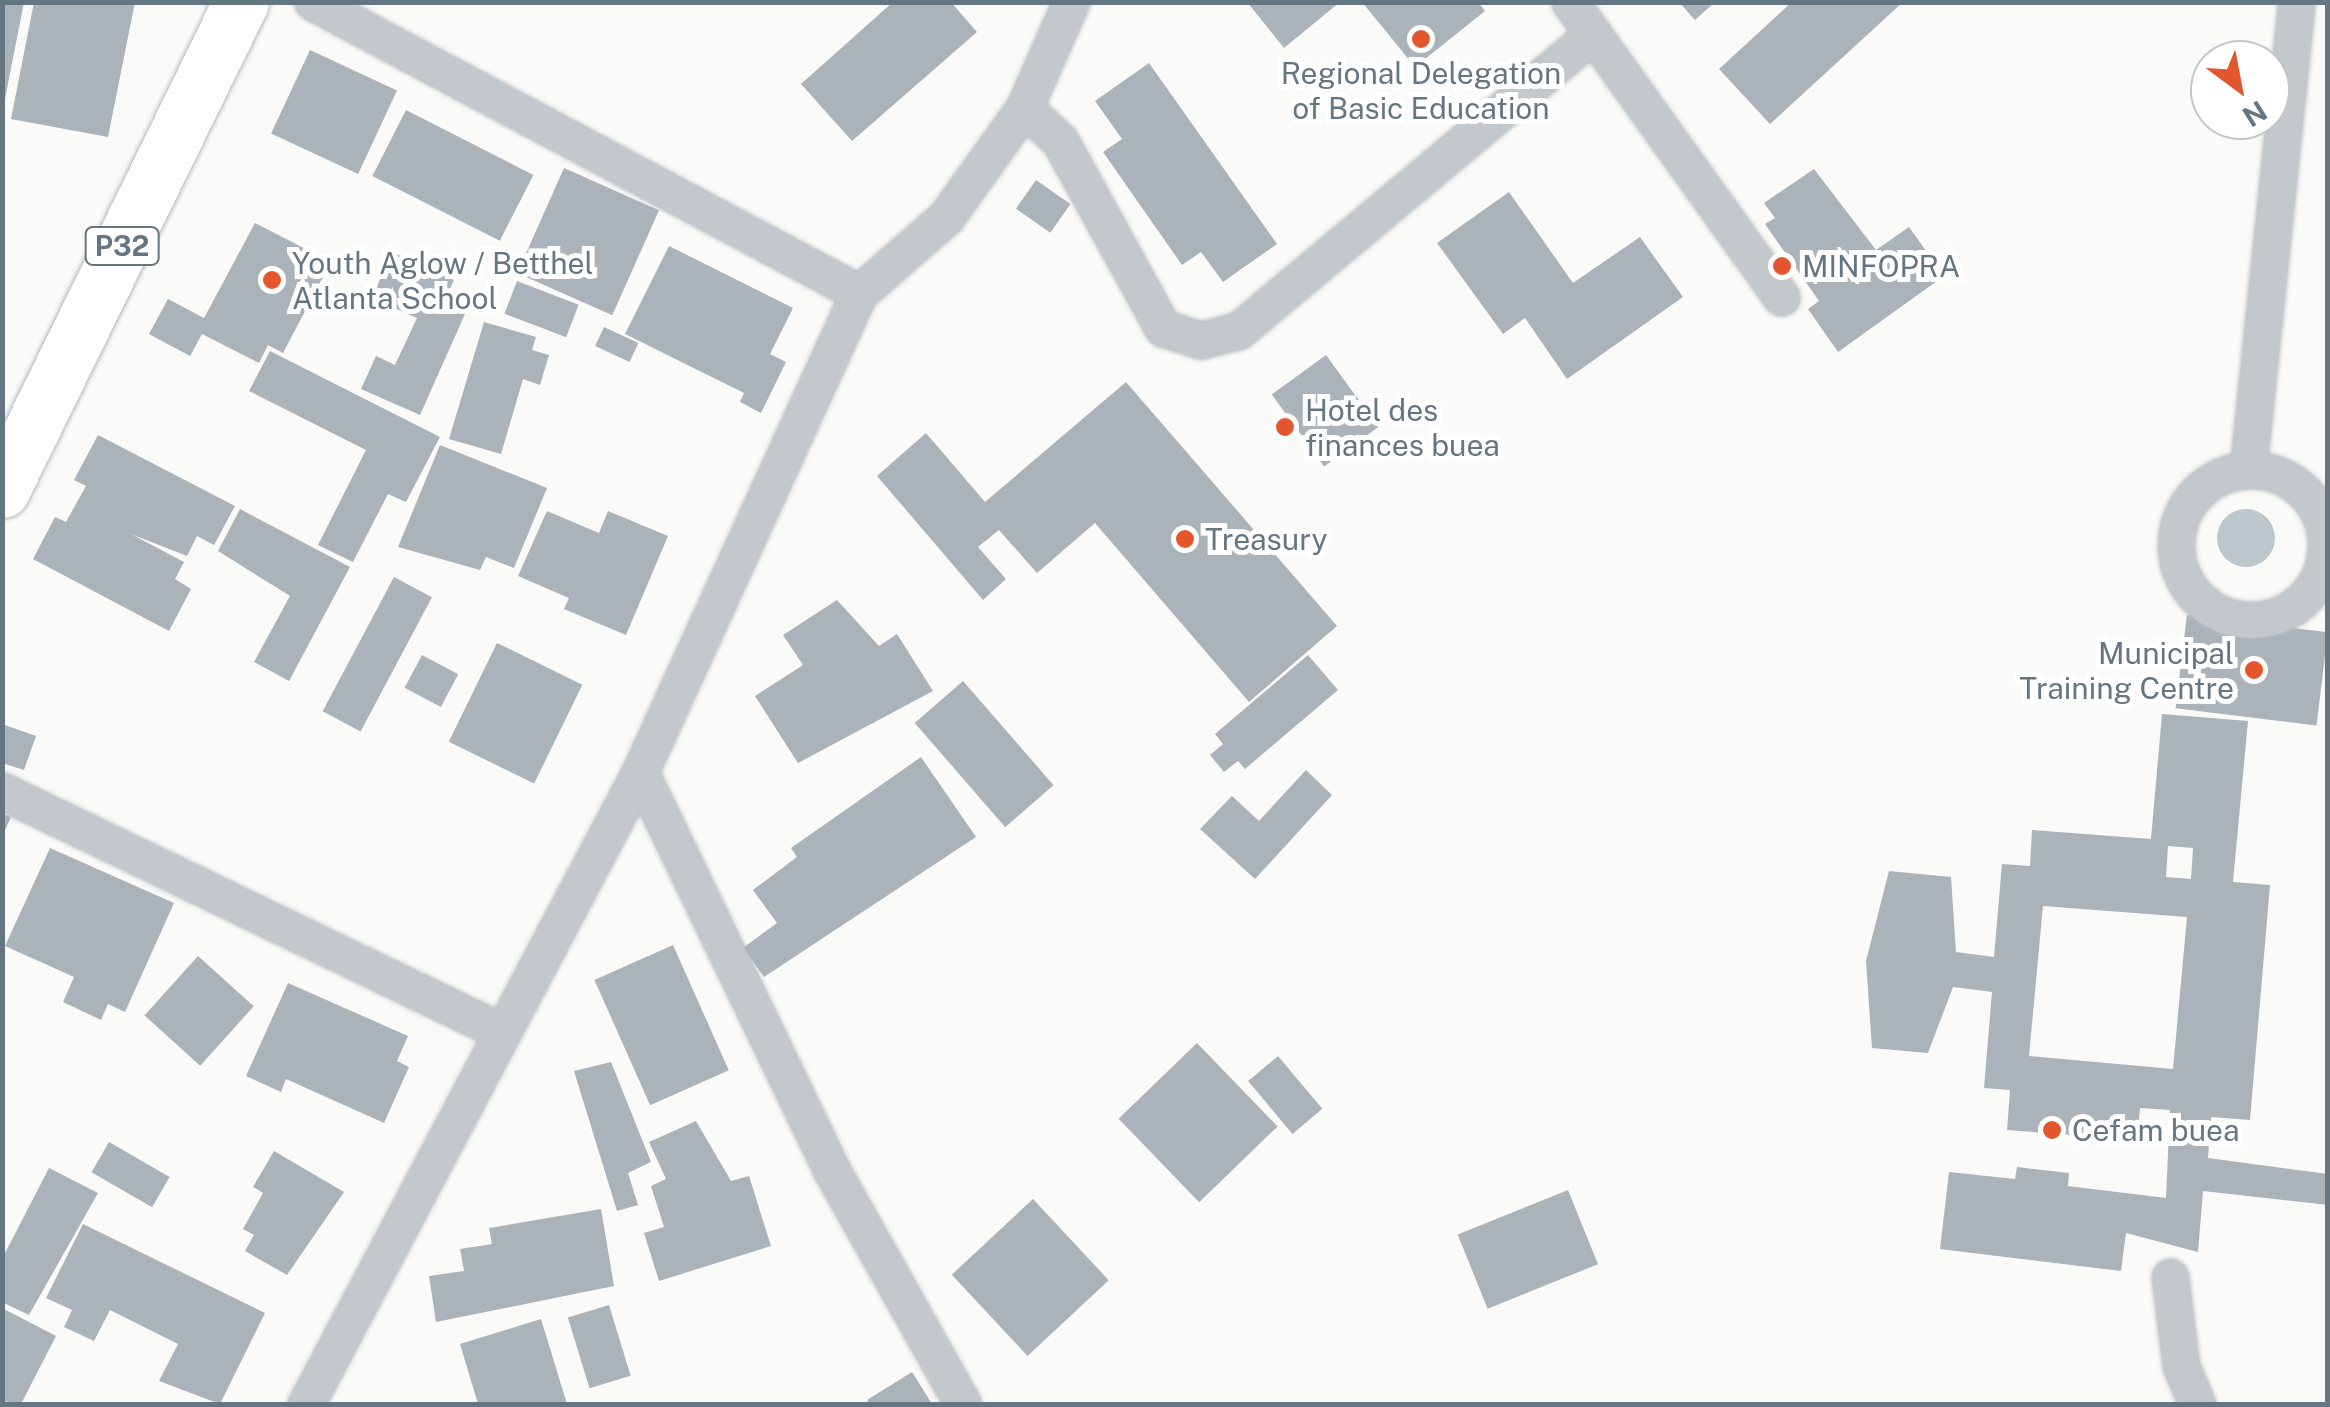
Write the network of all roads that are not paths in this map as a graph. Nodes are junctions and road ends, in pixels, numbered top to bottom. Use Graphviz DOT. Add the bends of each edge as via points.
graph roads {
  1 [pos="241,2"];
  2 [pos="313,2"];
  3 [pos="1070,2"];
  4 [pos="1570,2"];
  5 [pos="2296,2"];
  6 [pos="1593,34"];
  7 [pos="1024,108"];
  8 [pos="859,293"];
  9 [pos="1781,297"];
  10 [pos="2248,470"];
  11 [pos="2,490"];
  12 [pos="640,772"];
  13 [pos="2,791"];
  14 [pos="502,1032"];
  15 [pos="2170,1277"];
  16 [pos="306,1404"];
  17 [pos="963,1404"];
  18 [pos="2197,1404"];
  1 -- 11 [label="main road, P32"];
  2 -- 8 [label="street"];
  3 -- 7 [label="street"];
  4 -- 6 [label="street"];
  5 -- 10 [label="street"];
  6 -- 7 [label="street" via="1238,331 1201,340 1163,328 1060,141"];
  6 -- 9 [label="street"];
  7 -- 8 [label="street" via="946,217"];
  8 -- 12 [label="street"];
  10 -- 10 [label="street" via="2283,478 2312,500 2327,546 2311,591 2270,618 2246,621 2211,608 2184,582 2177,532 2202,489"];
  12 -- 14 [label="street"];
  12 -- 17 [label="street" via="832,1170"];
  13 -- 14 [label="street"];
  14 -- 16 [label="street"];
  15 -- 18 [label="street" via="2181,1366"];
}
